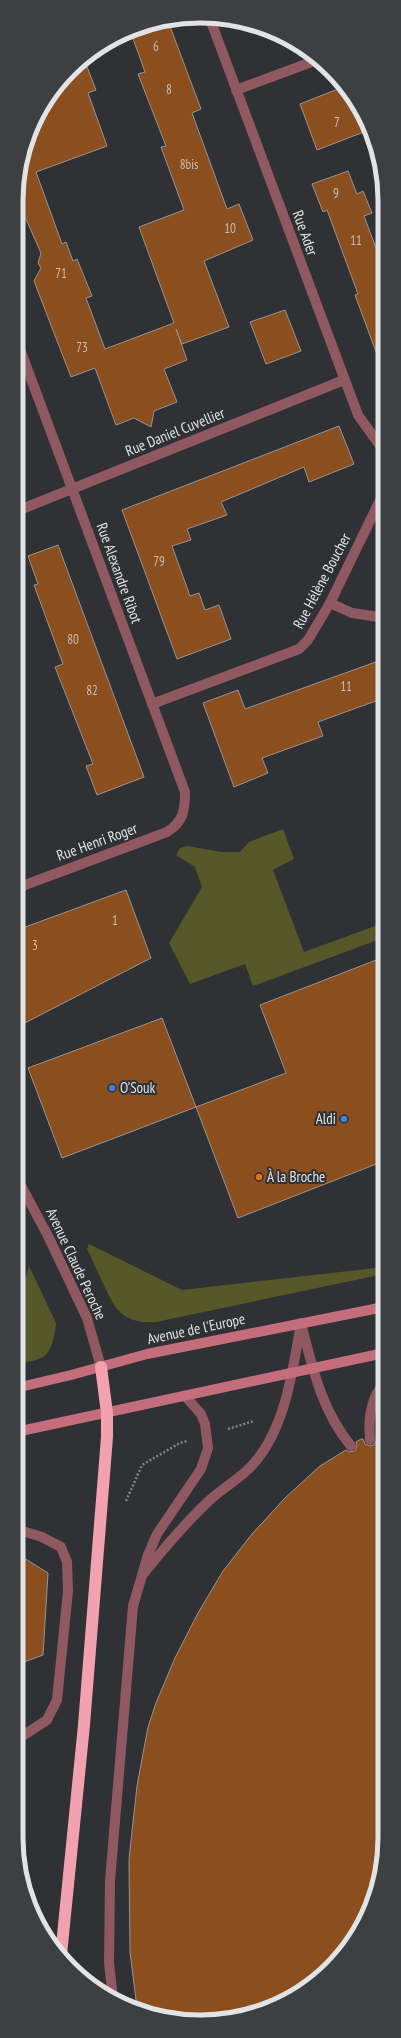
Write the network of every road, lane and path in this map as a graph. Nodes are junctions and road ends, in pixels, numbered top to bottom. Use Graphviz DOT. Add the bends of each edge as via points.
graph roads {
  1 [pos="212,23"];
  2 [pos="312,62"];
  3 [pos="236,90"];
  4 [pos="23,357"];
  5 [pos="344,380"];
  6 [pos="378,443"];
  7 [pos="72,489"];
  8 [pos="378,504"];
  9 [pos="23,509"];
  10 [pos="330,603"];
  11 [pos="378,617"];
  12 [pos="152,704"];
  13 [pos="182,818"];
  14 [pos="23,886"];
  15 [pos="23,1189"];
  16 [pos="378,1308"];
  17 [pos="301,1323"];
  18 [pos="378,1354"];
  19 [pos="101,1367"];
  20 [pos="313,1369"];
  21 [pos="292,1373"];
  22 [pos="23,1386"];
  23 [pos="378,1390"];
  24 [pos="185,1396"];
  25 [pos="106,1413"];
  26 [pos="281,1414"];
  27 [pos="23,1431"];
  28 [pos="207,1435"];
  29 [pos="370,1440"];
  30 [pos="351,1446"];
  31 [pos="126,1502"];
  32 [pos="23,1531"];
  33 [pos="141,1577"];
  34 [pos="24,1735"];
  35 [pos="62,1948"];
  36 [pos="113,1991"];
  1 -- 3 [label="street, Rue Ader"];
  2 -- 3 [label="street"];
  3 -- 5 [label="street, Rue Ader"];
  4 -- 7 [label="street, Rue Alexandre Ribot"];
  5 -- 6 [label="street, Rue Ader" via="361,420"];
  5 -- 7 [label="street, Rue Daniel Cuvellier"];
  7 -- 9 [label="street, Rue Daniel Cuvellier"];
  7 -- 12 [label="street, Rue Alexandre Ribot"];
  8 -- 10 [label="street, Rue Hélène Boucher"];
  10 -- 11 [label="street" via="352,613"];
  10 -- 12 [label="street, Rue Hélène Boucher" via="308,640 299,649"];
  12 -- 13 [label="street, Rue Alexandre Ribot" via="184,792 185,806"];
  13 -- 14 [label="street, Rue Henri Roger" via="167,832"];
  15 -- 19 [label="street, Avenue Claude Peroche" via="87,1318"];
  16 -- 17 [label="street, Avenue de l'Europe"];
  17 -- 19 [label="street, Avenue de l'Europe" via="154,1352"];
  17 -- 20 [label="street"];
  17 -- 21 [label="street"];
  18 -- 20 [label="street"];
  19 -- 22 [label="street, Avenue de l'Europe"];
  19 -- 25 [label="highway"];
  20 -- 21 [label="street"];
  20 -- 30 [label="street" via="333,1422"];
  21 -- 24 [label="street"];
  21 -- 26 [label="street" via="288,1397"];
  23 -- 29 [label="street" via="372,1402"];
  24 -- 25 [label="street"];
  24 -- 28 [label="street" via="200,1414"];
  25 -- 27 [label="street"];
  25 -- 35 [label="highway" via="107,1437 84,1725"];
  26 -- 28 [label="path"];
  26 -- 33 [label="street" via="256,1462 200,1510"];
  28 -- 31 [label="path" via="180,1442 142,1464"];
  28 -- 33 [label="street" via="208,1448 201,1469 157,1534"];
  32 -- 34 [label="street" via="61,1547 67,1562 68,1591 56,1700 47,1720"];
  33 -- 36 [label="street" via="133,1606 111,1854 109,1933"];
}
